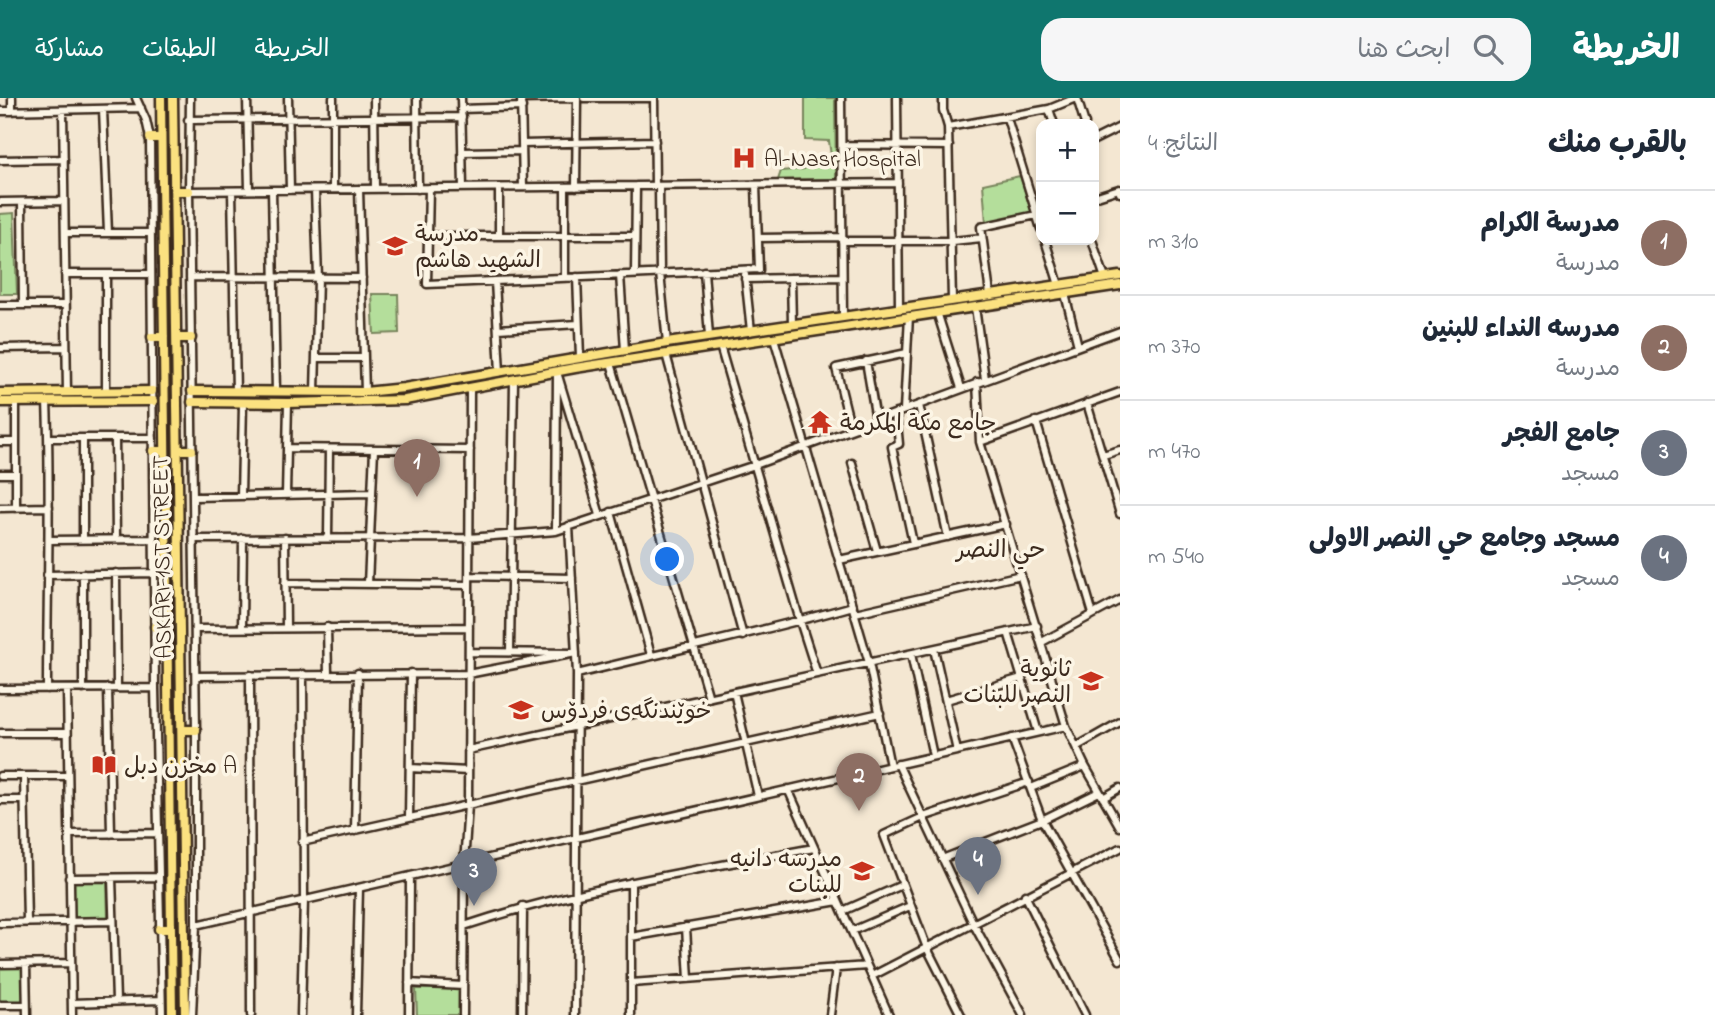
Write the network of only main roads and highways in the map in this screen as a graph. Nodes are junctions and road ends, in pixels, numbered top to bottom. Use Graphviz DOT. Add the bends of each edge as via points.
graph roads {
  1 [pos="161,98"];
  2 [pos="173,98"];
  3 [pos="150,138"];
  4 [pos="161,138"];
  5 [pos="175,191"];
  6 [pos="188,191"];
  7 [pos="1120,276"];
  8 [pos="1120,285"];
  9 [pos="751,331"];
  10 [pos="152,337"];
  11 [pos="164,337"];
  12 [pos="177,338"];
  13 [pos="191,338"];
  14 [pos="752,341"];
  15 [pos="165,389"];
  16 [pos="178,390"];
  17 [pos="192,391"];
  18 [pos="225,391"];
  19 [pos="0,393"];
  20 [pos="0,402"];
  21 [pos="165,402"];
  22 [pos="178,402"];
  23 [pos="192,402"];
  24 [pos="225,403"];
  25 [pos="179,450"];
  26 [pos="192,450"];
  27 [pos="153,451"];
  28 [pos="165,451"];
  29 [pos="155,627"];
  30 [pos="167,627"];
  31 [pos="183,730"];
  32 [pos="196,730"];
  33 [pos="159,929"];
  34 [pos="171,929"];
  35 [pos="172,1015"];
  36 [pos="185,1015"];
  1 -- 4 [label="main road, ASKARI-1ST STREET"];
  2 -- 5 [label="main road, ASKARI-1ST STREET"];
  3 -- 4 [label="main road"];
  4 -- 11 [label="main road, ASKARI-1ST STREET"];
  5 -- 6 [label="main road"];
  5 -- 12 [label="main road, ASKARI-1ST STREET"];
  7 -- 9 [label="main road"];
  8 -- 14 [label="main road"];
  9 -- 14 [label="main road"];
  9 -- 18 [label="main road" via="404,388"];
  10 -- 11 [label="main road"];
  11 -- 15 [label="main road, ASKARI-1ST STREET"];
  12 -- 13 [label="main road"];
  12 -- 16 [label="main road, ASKARI-1ST STREET"];
  14 -- 24 [label="main road" via="405,400"];
  15 -- 16 [label="main road"];
  15 -- 21 [label="main road, ASKARI-1ST STREET"];
  16 -- 22 [label="main road, ASKARI-1ST STREET"];
  17 -- 18 [label="main road"];
  18 -- 24 [label="main road"];
  19 -- 20 [label="main road" via="153,396"];
  21 -- 22 [label="main road"];
  21 -- 28 [label="main road, ASKARI-1ST STREET"];
  22 -- 25 [label="main road, ASKARI-1ST STREET"];
  23 -- 24 [label="main road"];
  25 -- 26 [label="main road"];
  25 -- 31 [label="main road, ASKARI-1ST STREET"];
  27 -- 28 [label="main road"];
  28 -- 30 [label="main road, ASKARI-1ST STREET"];
  29 -- 30 [label="main road"];
  30 -- 34 [label="main road, ASKARI-1ST STREET"];
  31 -- 32 [label="main road"];
  31 -- 36 [label="main road, ASKARI-1ST STREET"];
  33 -- 34 [label="main road"];
  34 -- 35 [label="main road, ASKARI-1ST STREET"];
}
